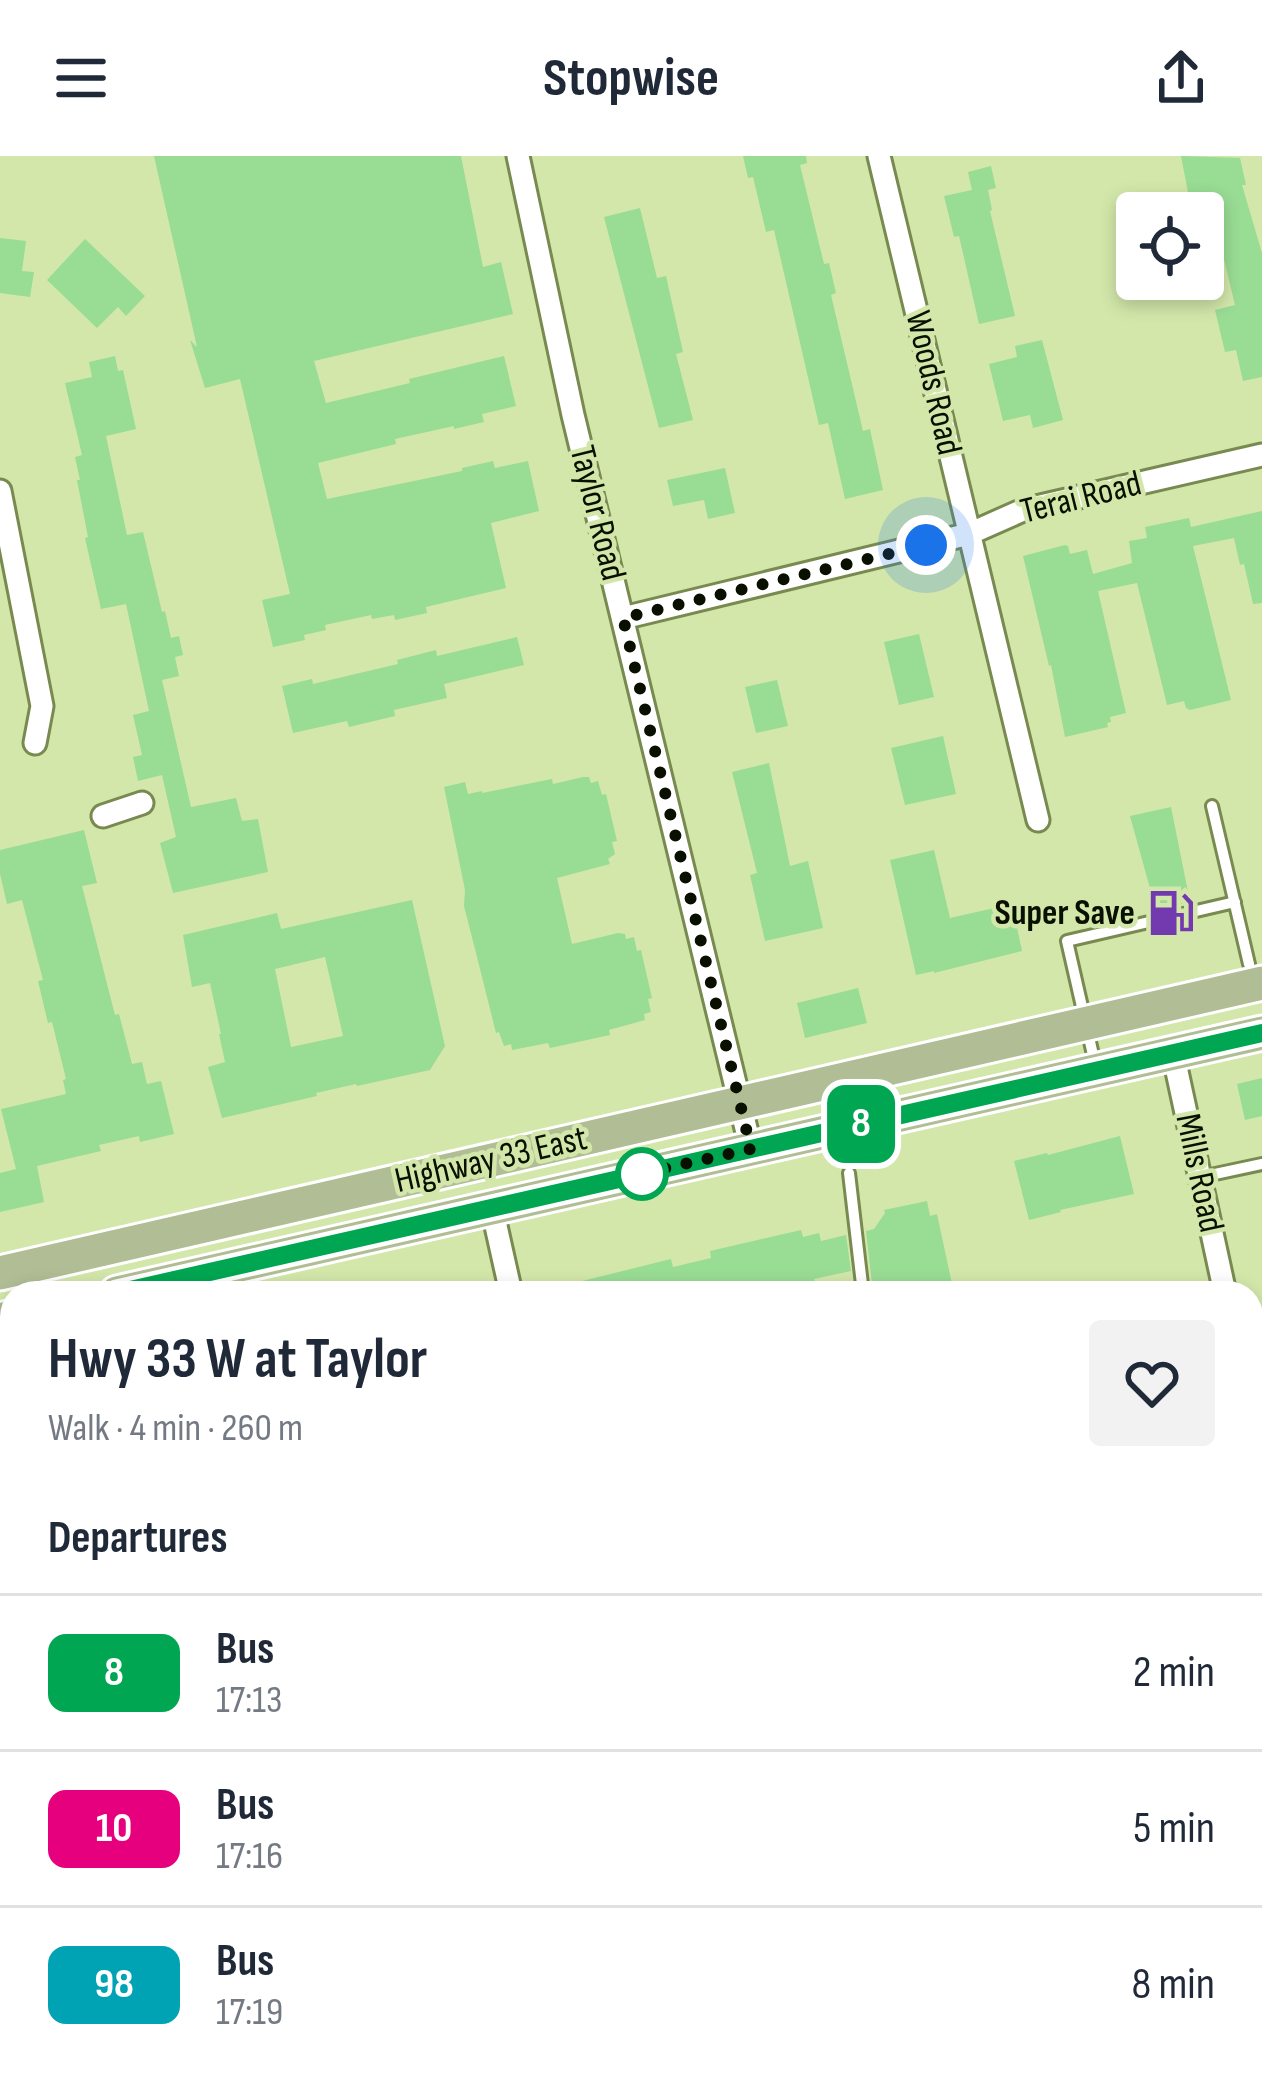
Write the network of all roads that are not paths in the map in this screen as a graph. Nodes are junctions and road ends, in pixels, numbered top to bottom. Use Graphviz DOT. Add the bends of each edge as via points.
graph roads {
  1 [pos="518,156"];
  2 [pos="879,156"];
  3 [pos="1262,454"];
  4 [pos="0,491"];
  5 [pos="969,534"];
  6 [pos="623,618"];
  7 [pos="35,743"];
  8 [pos="142,803"];
  9 [pos="1212,806"];
  10 [pos="103,816"];
  11 [pos="1038,820"];
  12 [pos="1234,902"];
  13 [pos="1256,974"];
  14 [pos="1262,1002"];
  15 [pos="1086,1023"];
  16 [pos="1262,1033"];
  17 [pos="1173,1053"];
  18 [pos="1097,1070"];
  19 [pos="740,1102"];
  20 [pos="751,1149"];
  21 [pos="1262,1163"];
  22 [pos="849,1173"];
  23 [pos="1201,1177"];
  24 [pos="492,1208"];
  25 [pos="0,1273"];
  26 [pos="170,1281"];
  27 [pos="508,1281"];
  28 [pos="862,1281"];
  29 [pos="1223,1281"];
  1 -- 6 [label="street, Taylor Road"];
  2 -- 5 [label="street, Woods Road"];
  3 -- 5 [label="street, Terai Road" via="1023,509"];
  4 -- 7 [label="street" via="42,706"];
  5 -- 6 [label="street, Terai Road"];
  5 -- 11 [label="street, Woods Road"];
  6 -- 19 [label="street, Taylor Road"];
  8 -- 10 [label="street"];
  9 -- 12 [label="lane"];
  12 -- 13 [label="lane"];
  12 -- 15 [label="lane" via="1067,941"];
  13 -- 15 [label="main road, Highway 33 East"];
  14 -- 17 [label="main road" via="1189,1026"];
  15 -- 18 [label="lane"];
  15 -- 19 [label="main road, Highway 33 East"];
  16 -- 17 [label="main road"];
  17 -- 18 [label="main road"];
  17 -- 23 [label="street, Mills Road"];
  18 -- 20 [label="main road"];
  19 -- 20 [label="street, Taylor Road"];
  19 -- 25 [label="main road, Highway 33 East"];
  20 -- 24 [label="main road"];
  21 -- 23 [label="lane"];
  22 -- 28 [label="lane"];
  23 -- 29 [label="street, Mills Road"];
  24 -- 26 [label="main road"];
  24 -- 27 [label="street"];
}
